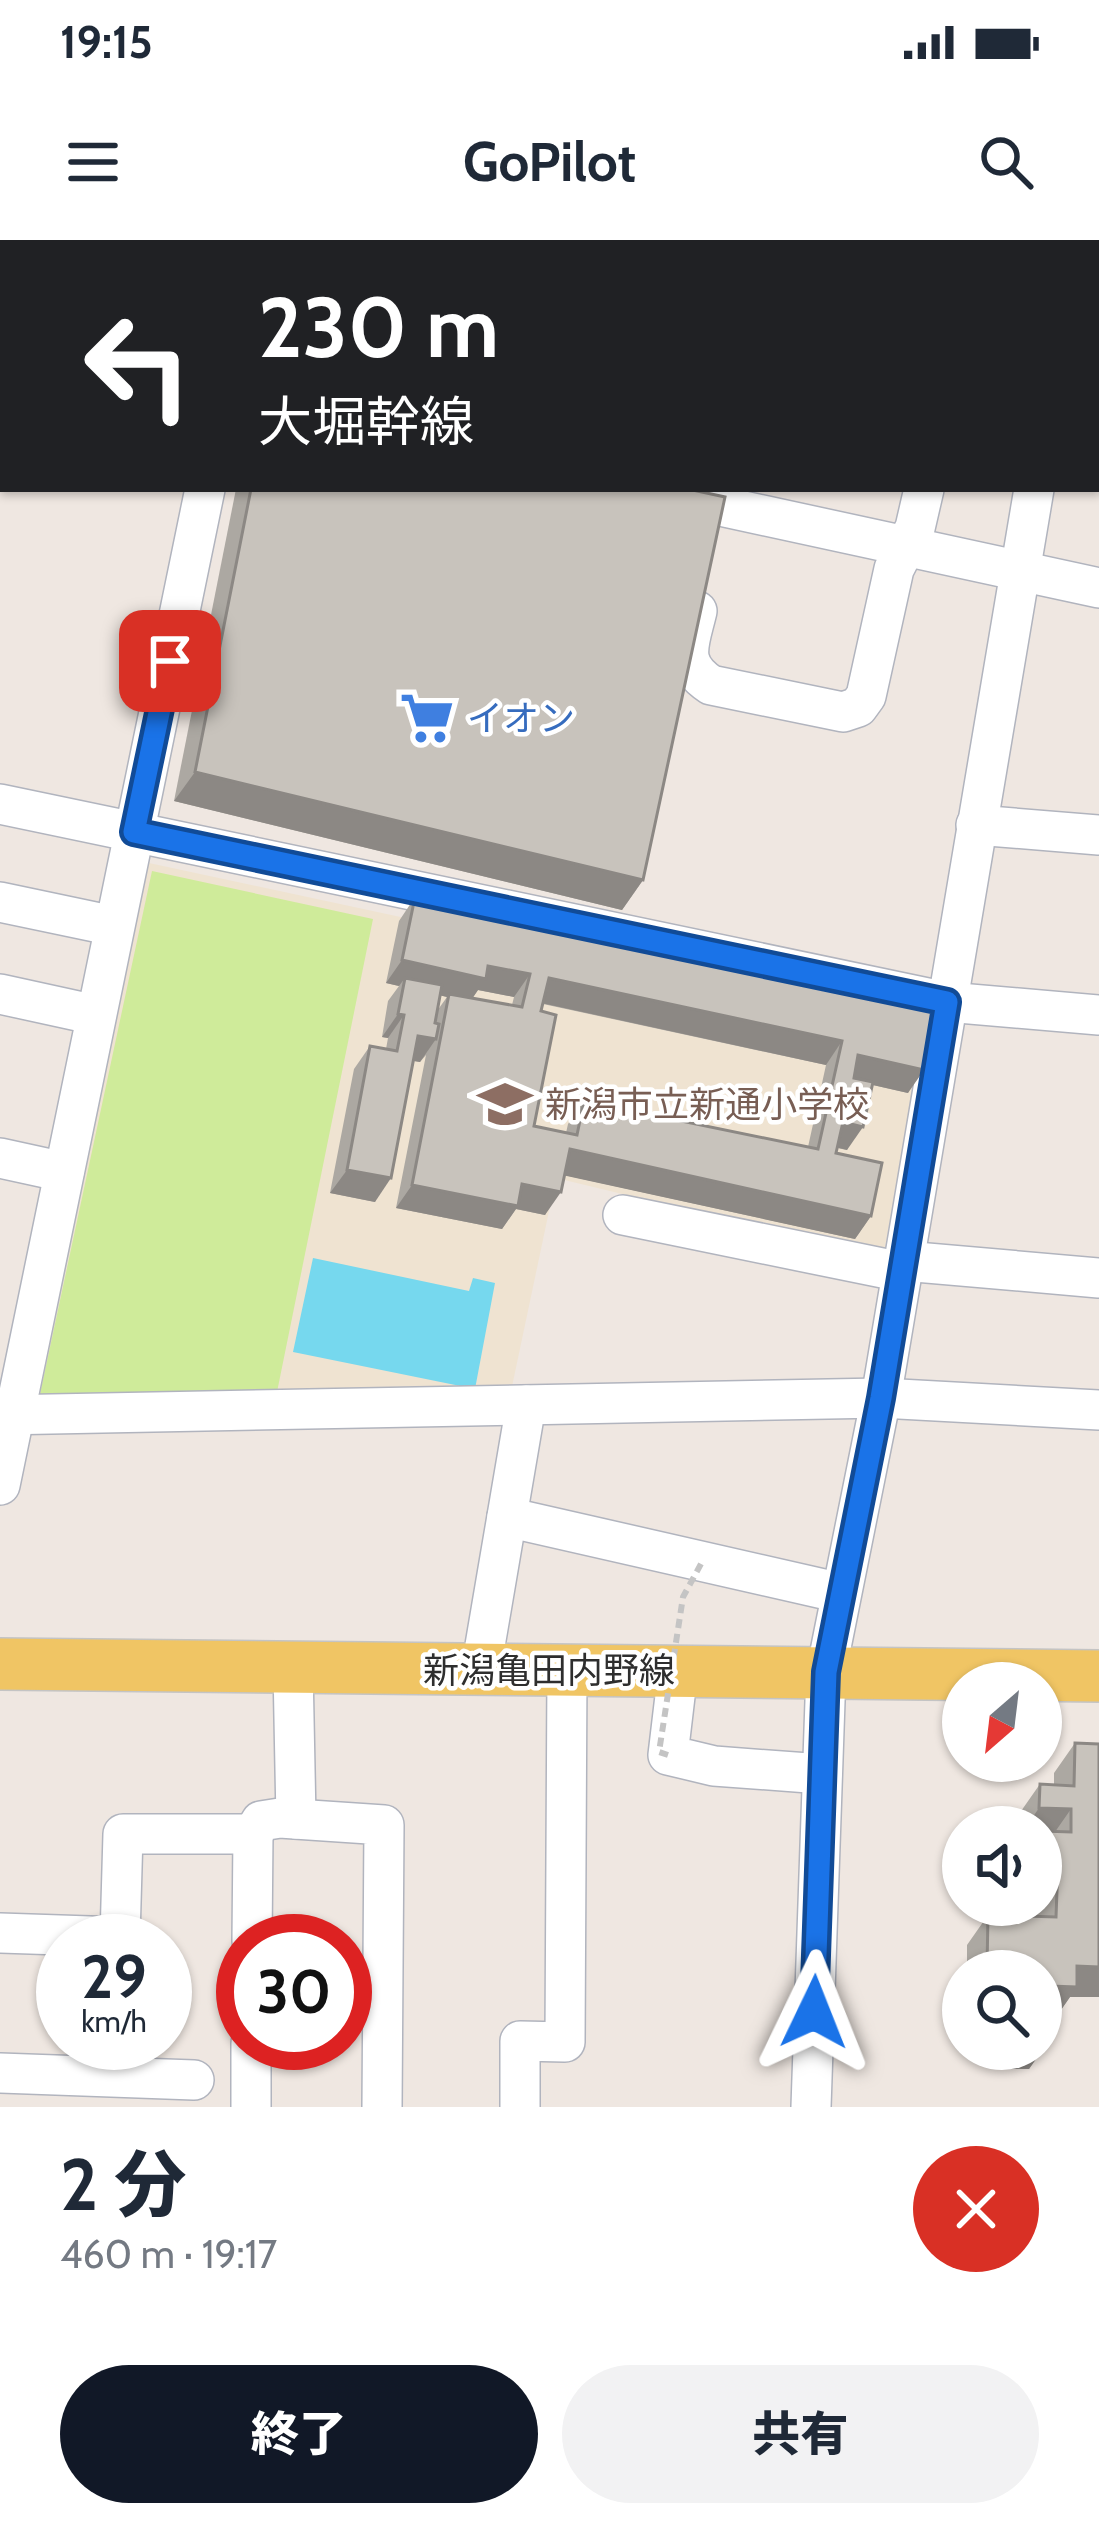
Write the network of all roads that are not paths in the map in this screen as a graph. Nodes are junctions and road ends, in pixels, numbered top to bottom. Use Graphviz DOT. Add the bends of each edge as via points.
graph roads {
  1 [pos="205,492"];
  2 [pos="646,492"];
  3 [pos="923,492"];
  4 [pos="1033,492"];
  5 [pos="713,539"];
  6 [pos="905,548"];
  7 [pos="1018,569"];
  8 [pos="1099,588"];
  9 [pos="0,804"];
  10 [pos="976,825"];
  11 [pos="134,832"];
  12 [pos="1099,835"];
  13 [pos="0,902"];
  14 [pos="114,926"];
  15 [pos="0,994"];
  16 [pos="947,1002"];
  17 [pos="1099,1015"];
  18 [pos="96,1016"];
  19 [pos="0,1159"];
  20 [pos="64,1172"];
  21 [pos="623,1215"];
  22 [pos="903,1267"];
  23 [pos="1099,1278"];
  24 [pos="16,1324"];
  25 [pos="881,1398"];
  26 [pos="526,1405"];
  27 [pos="1099,1410"];
  28 [pos="7,1415"];
  29 [pos="0,1484"];
  30 [pos="507,1517"];
  31 [pos="841,1593"];
  32 [pos="0,1664"];
  33 [pos="293,1668"];
  34 [pos="481,1670"];
  35 [pos="567,1670"];
  36 [pos="678,1671"];
  37 [pos="826,1672"];
  38 [pos="1099,1676"];
  39 [pos="822,1774"];
  40 [pos="296,1819"];
  41 [pos="253,1834"];
  42 [pos="252,1914"];
  43 [pos="0,1934"];
  44 [pos="251,2070"];
  45 [pos="0,2073"];
  46 [pos="194,2080"];
  47 [pos="130,2091"];
  48 [pos="250,2107"];
  49 [pos="382,2107"];
  50 [pos="520,2107"];
  51 [pos="811,2107"];
  1 -- 11 [label="street"];
  2 -- 5 [label="street"];
  3 -- 6 [label="street"];
  4 -- 7 [label="street"];
  5 -- 6 [label="street"];
  5 -- 6 [label="street" via="688,653 694,674 711,685 844,712 866,696"];
  6 -- 7 [label="street"];
  7 -- 8 [label="street"];
  7 -- 10 [label="street"];
  9 -- 11 [label="street"];
  10 -- 12 [label="street"];
  10 -- 16 [label="street"];
  11 -- 14 [label="street"];
  11 -- 16 [label="street"];
  13 -- 14 [label="street"];
  14 -- 18 [label="street"];
  15 -- 18 [label="street"];
  16 -- 17 [label="street"];
  16 -- 22 [label="street"];
  18 -- 20 [label="street"];
  19 -- 20 [label="street"];
  20 -- 24 [label="street"];
  21 -- 22 [label="street"];
  22 -- 23 [label="street"];
  22 -- 25 [label="street"];
  24 -- 28 [label="street"];
  25 -- 26 [label="street"];
  25 -- 27 [label="street"];
  25 -- 31 [label="street"];
  26 -- 28 [label="street"];
  26 -- 30 [label="street"];
  28 -- 29 [label="street"];
  30 -- 31 [label="street"];
  30 -- 34 [label="street"];
  31 -- 37 [label="street"];
  32 -- 33 [label="main road, 新潟亀田内野線"];
  33 -- 34 [label="main road, 新潟亀田内野線"];
  33 -- 40 [label="street"];
  34 -- 35 [label="main road, 新潟亀田内野線"];
  35 -- 36 [label="main road, 新潟亀田内野線"];
  35 -- 50 [label="street" via="565,2042 520,2041"];
  36 -- 37 [label="main road, 新潟亀田内野線"];
  36 -- 39 [label="street" via="668,1755"];
  37 -- 38 [label="main road, 新潟亀田内野線"];
  37 -- 39 [label="street"];
  39 -- 51 [label="street"];
  40 -- 41 [label="street" via="261,1821"];
  40 -- 49 [label="street" via="385,1825"];
  41 -- 42 [label="street"];
  41 -- 43 [label="street" via="123,1834 120,1937"];
  44 -- 48 [label="street"];
  45 -- 47 [label="street"];
  46 -- 47 [label="street"];
}
